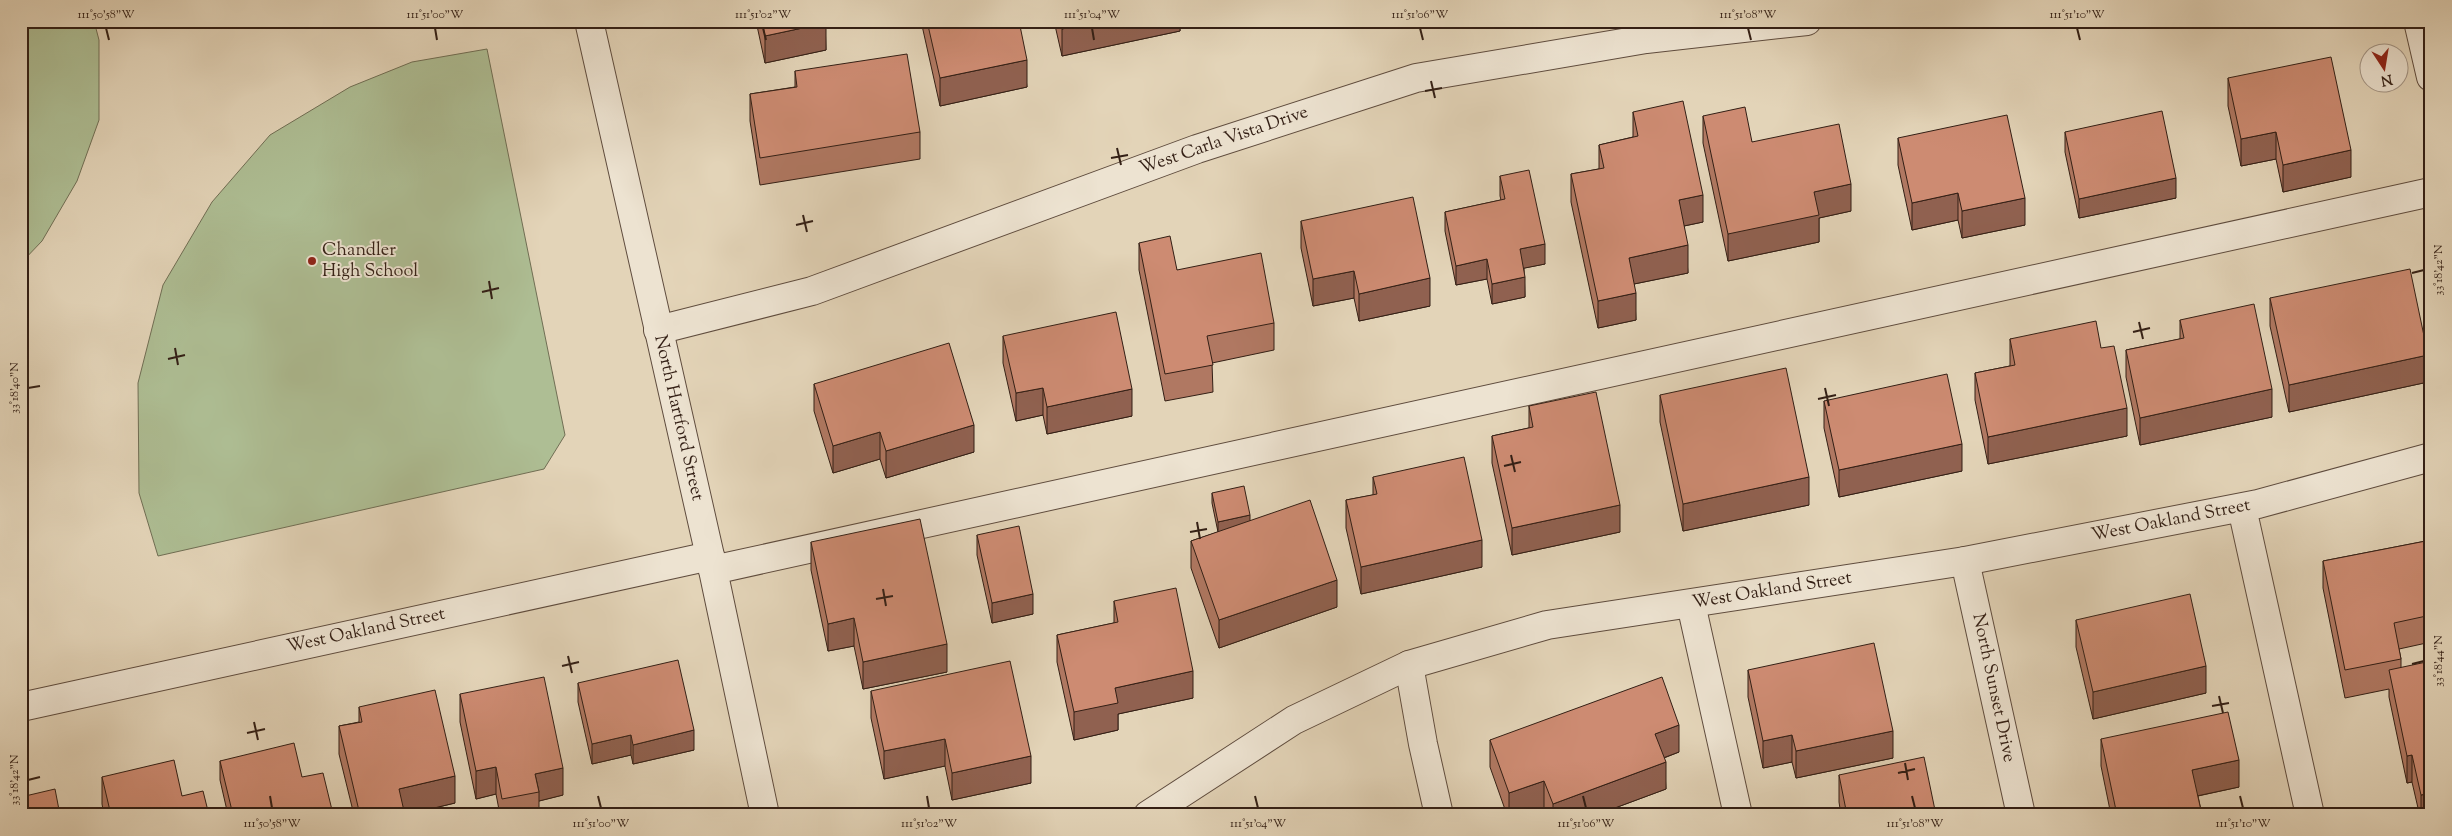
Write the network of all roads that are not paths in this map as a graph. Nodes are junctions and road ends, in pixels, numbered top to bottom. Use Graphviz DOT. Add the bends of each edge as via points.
graph roads {
  1 [pos="589,21"];
  2 [pos="1807,21"];
  3 [pos="2418,21"];
  4 [pos="2431,77"];
  5 [pos="2431,192"];
  6 [pos="658,330"];
  7 [pos="2431,457"];
  8 [pos="2242,508"];
  9 [pos="1965,562"];
  10 [pos="712,563"];
  11 [pos="1691,604"];
  12 [pos="1409,665"];
  13 [pos="21,707"];
  14 [pos="765,815"];
  15 [pos="1148,815"];
  16 [pos="1438,815"];
  17 [pos="1738,815"];
  18 [pos="2021,815"];
  19 [pos="2310,815"];
  1 -- 6 [label="street, North Hartford Street"];
  2 -- 6 [label="street, West Carla Vista Drive" via="1646,39 1416,78 1197,149 812,291"];
  3 -- 4 [label="street"];
  5 -- 10 [label="street, West Oakland Street"];
  6 -- 10 [label="street, North Hartford Street"];
  7 -- 8 [label="street, West Oakland Street"];
  8 -- 9 [label="street, West Oakland Street"];
  8 -- 19 [label="street"];
  9 -- 11 [label="street, West Oakland Street"];
  9 -- 18 [label="street, North Sunset Drive"];
  10 -- 13 [label="street, West Oakland Street"];
  10 -- 14 [label="street, North Hartford Street"];
  11 -- 12 [label="street, West Oakland Street" via="1547,625"];
  11 -- 17 [label="street"];
  12 -- 15 [label="street, West Oakland Street" via="1294,720"];
  12 -- 16 [label="street"];
}
